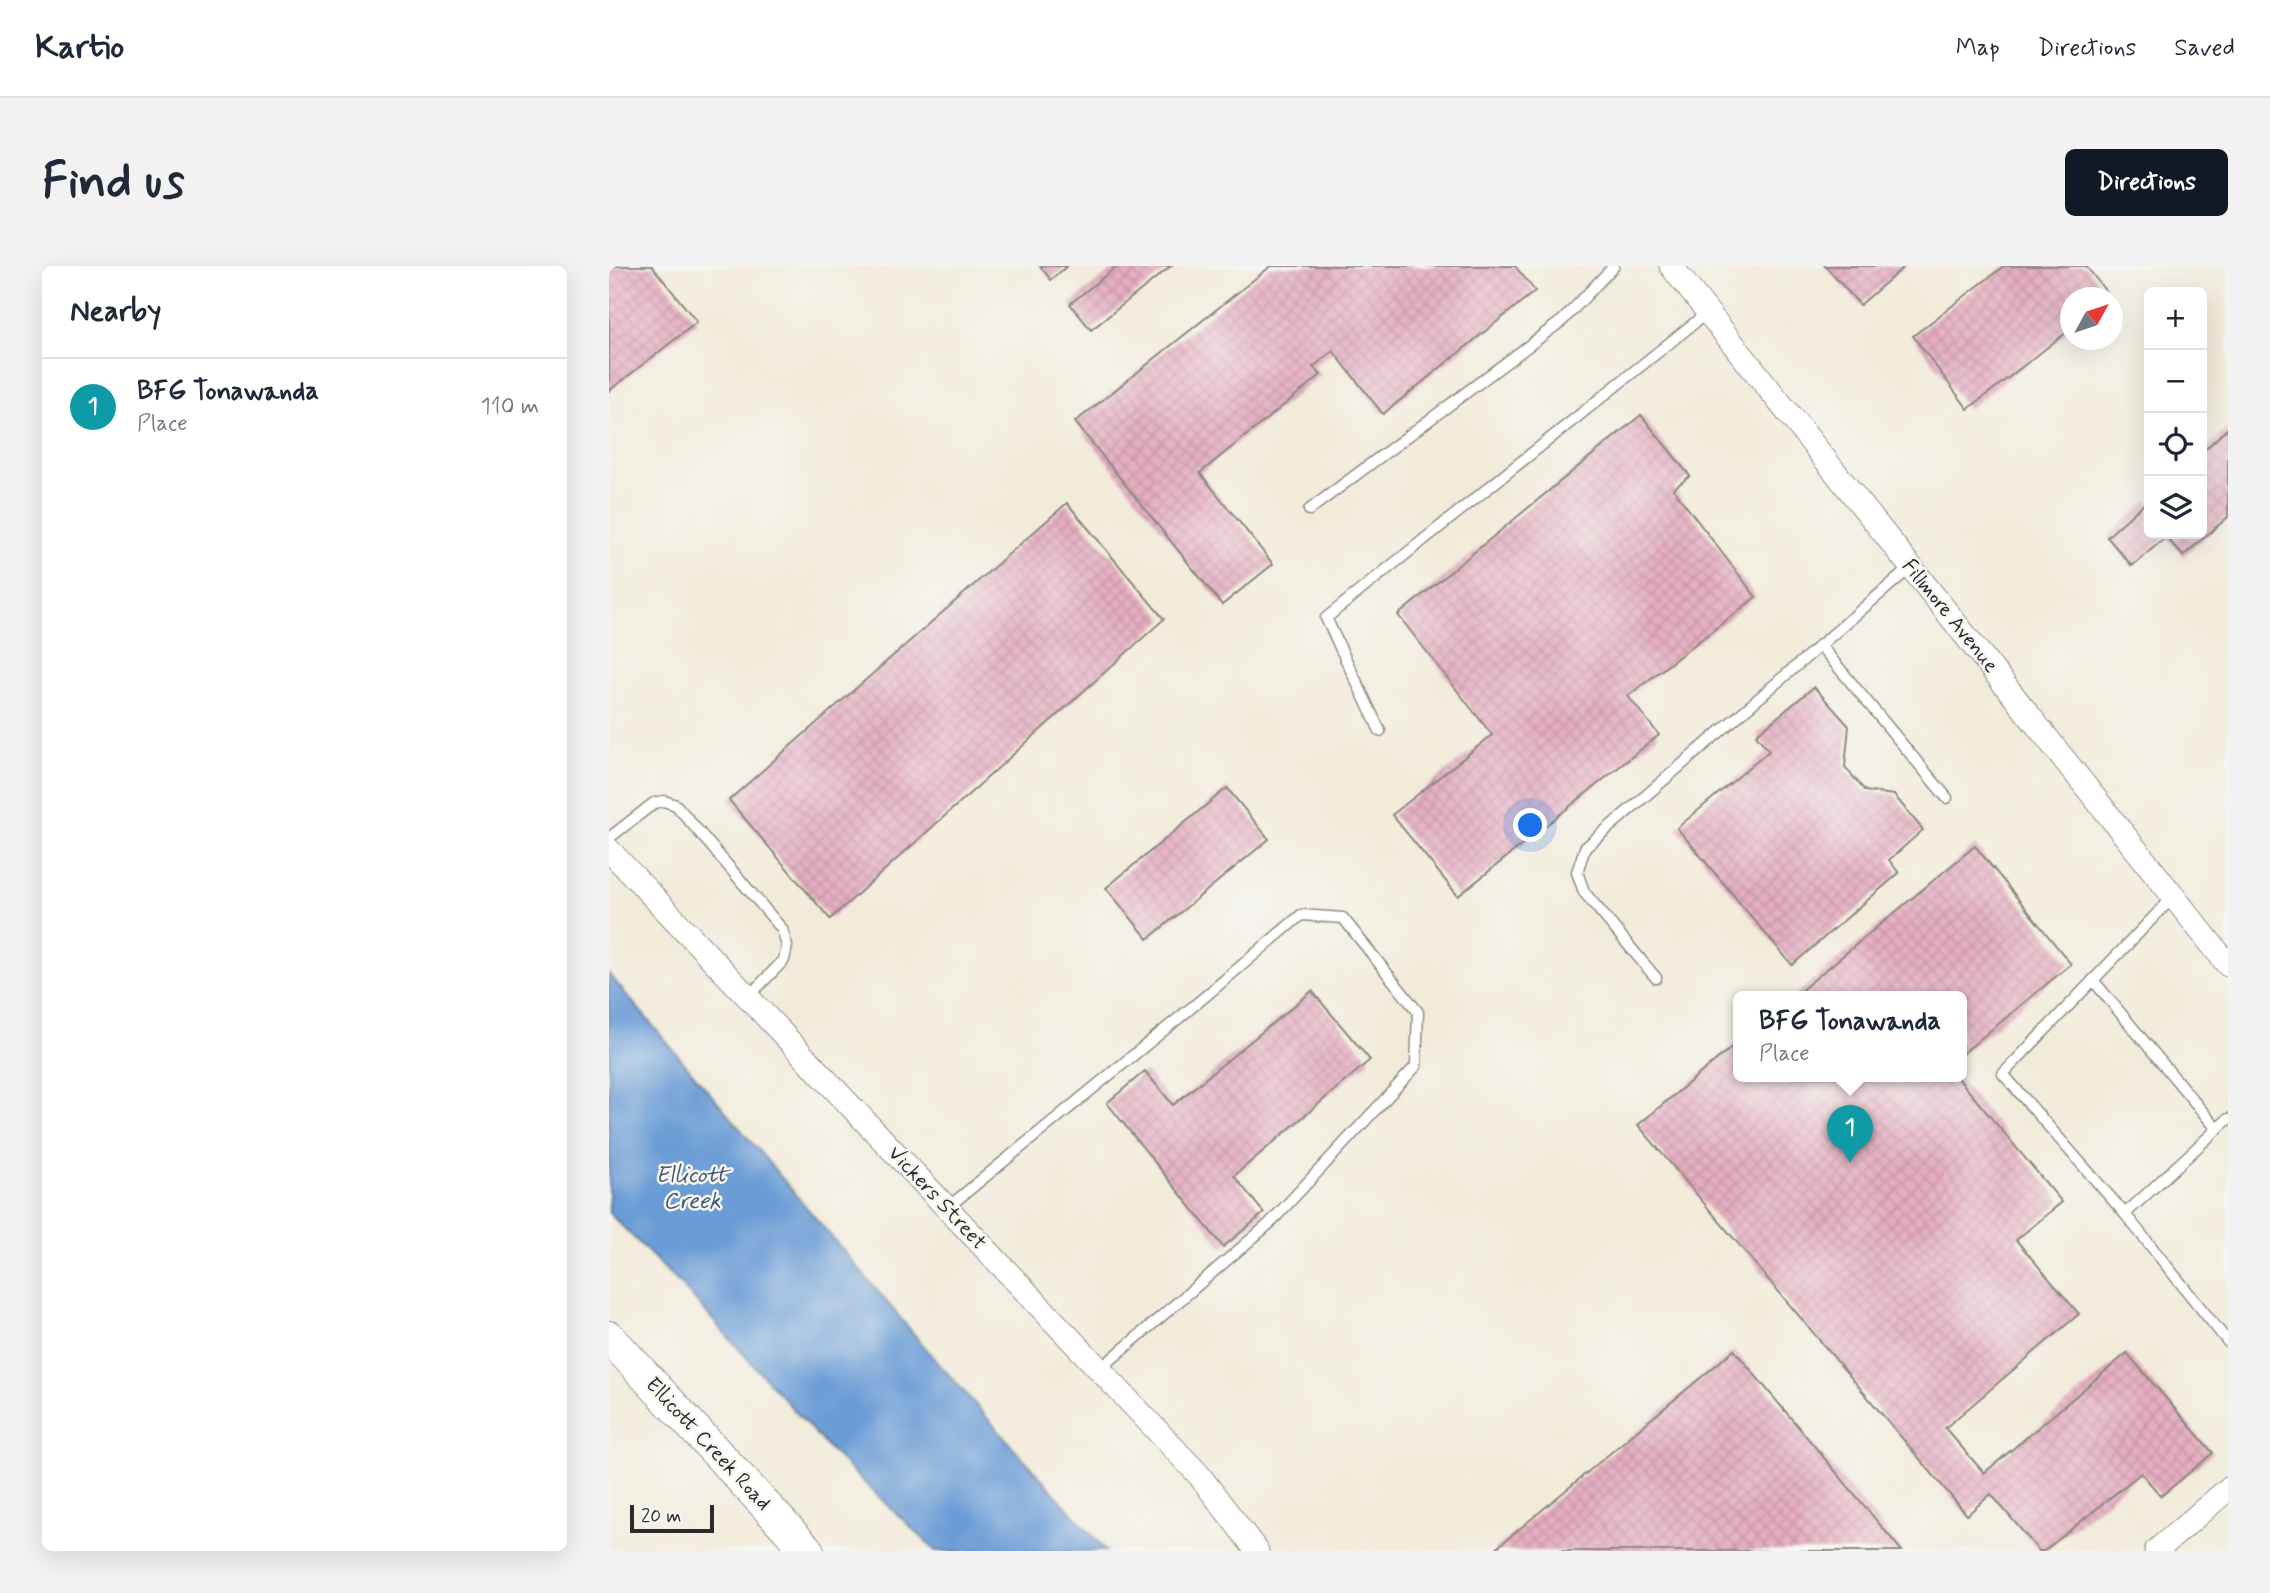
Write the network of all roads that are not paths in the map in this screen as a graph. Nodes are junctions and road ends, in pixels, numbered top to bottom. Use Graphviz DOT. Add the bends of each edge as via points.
graph roads {
  1 [pos="1614,266"];
  2 [pos="1671,266"];
  3 [pos="1708,312"];
  4 [pos="1309,510"];
  5 [pos="1911,567"];
  6 [pos="1820,645"];
  7 [pos="1380,731"];
  8 [pos="1947,798"];
  9 [pos="609,838"];
  10 [pos="609,850"];
  11 [pos="2173,897"];
  12 [pos="2228,965"];
  13 [pos="1656,978"];
  14 [pos="2093,981"];
  15 [pos="748,998"];
  16 [pos="2228,1119"];
  17 [pos="2217,1129"];
  18 [pos="947,1208"];
  19 [pos="2125,1214"];
  20 [pos="609,1337"];
  21 [pos="2228,1342"];
  22 [pos="1100,1369"];
  23 [pos="2228,1489"];
  24 [pos="808,1551"];
  25 [pos="1257,1551"];
  26 [pos="2156,1551"];
  1 -- 4 [label="lane" via="1563,320"];
  2 -- 3 [label="street, Fillmore Avenue"];
  3 -- 5 [label="street, Fillmore Avenue"];
  3 -- 7 [label="lane" via="1326,618"];
  5 -- 6 [label="lane"];
  5 -- 11 [label="street, Fillmore Avenue"];
  6 -- 8 [label="lane"];
  6 -- 13 [label="lane" via="1585,848 1577,872 1584,892"];
  9 -- 15 [label="lane" via="654,803 675,805 782,929 787,946 783,960"];
  10 -- 15 [label="street, Vickers Street"];
  11 -- 12 [label="street, Fillmore Avenue"];
  11 -- 14 [label="lane"];
  14 -- 17 [label="lane"];
  14 -- 19 [label="lane" via="2003,1074"];
  15 -- 18 [label="street, Vickers Street"];
  16 -- 17 [label="lane"];
  17 -- 19 [label="lane"];
  18 -- 22 [label="street, Vickers Street"];
  18 -- 22 [label="lane" via="1301,915 1343,918 1418,1012 1416,1066 1269,1224"];
  19 -- 21 [label="lane"];
  20 -- 24 [label="street, Ellicott Creek Road"];
  22 -- 25 [label="street, Vickers Street" via="1199,1475"];
  23 -- 26 [label="street"];
}
